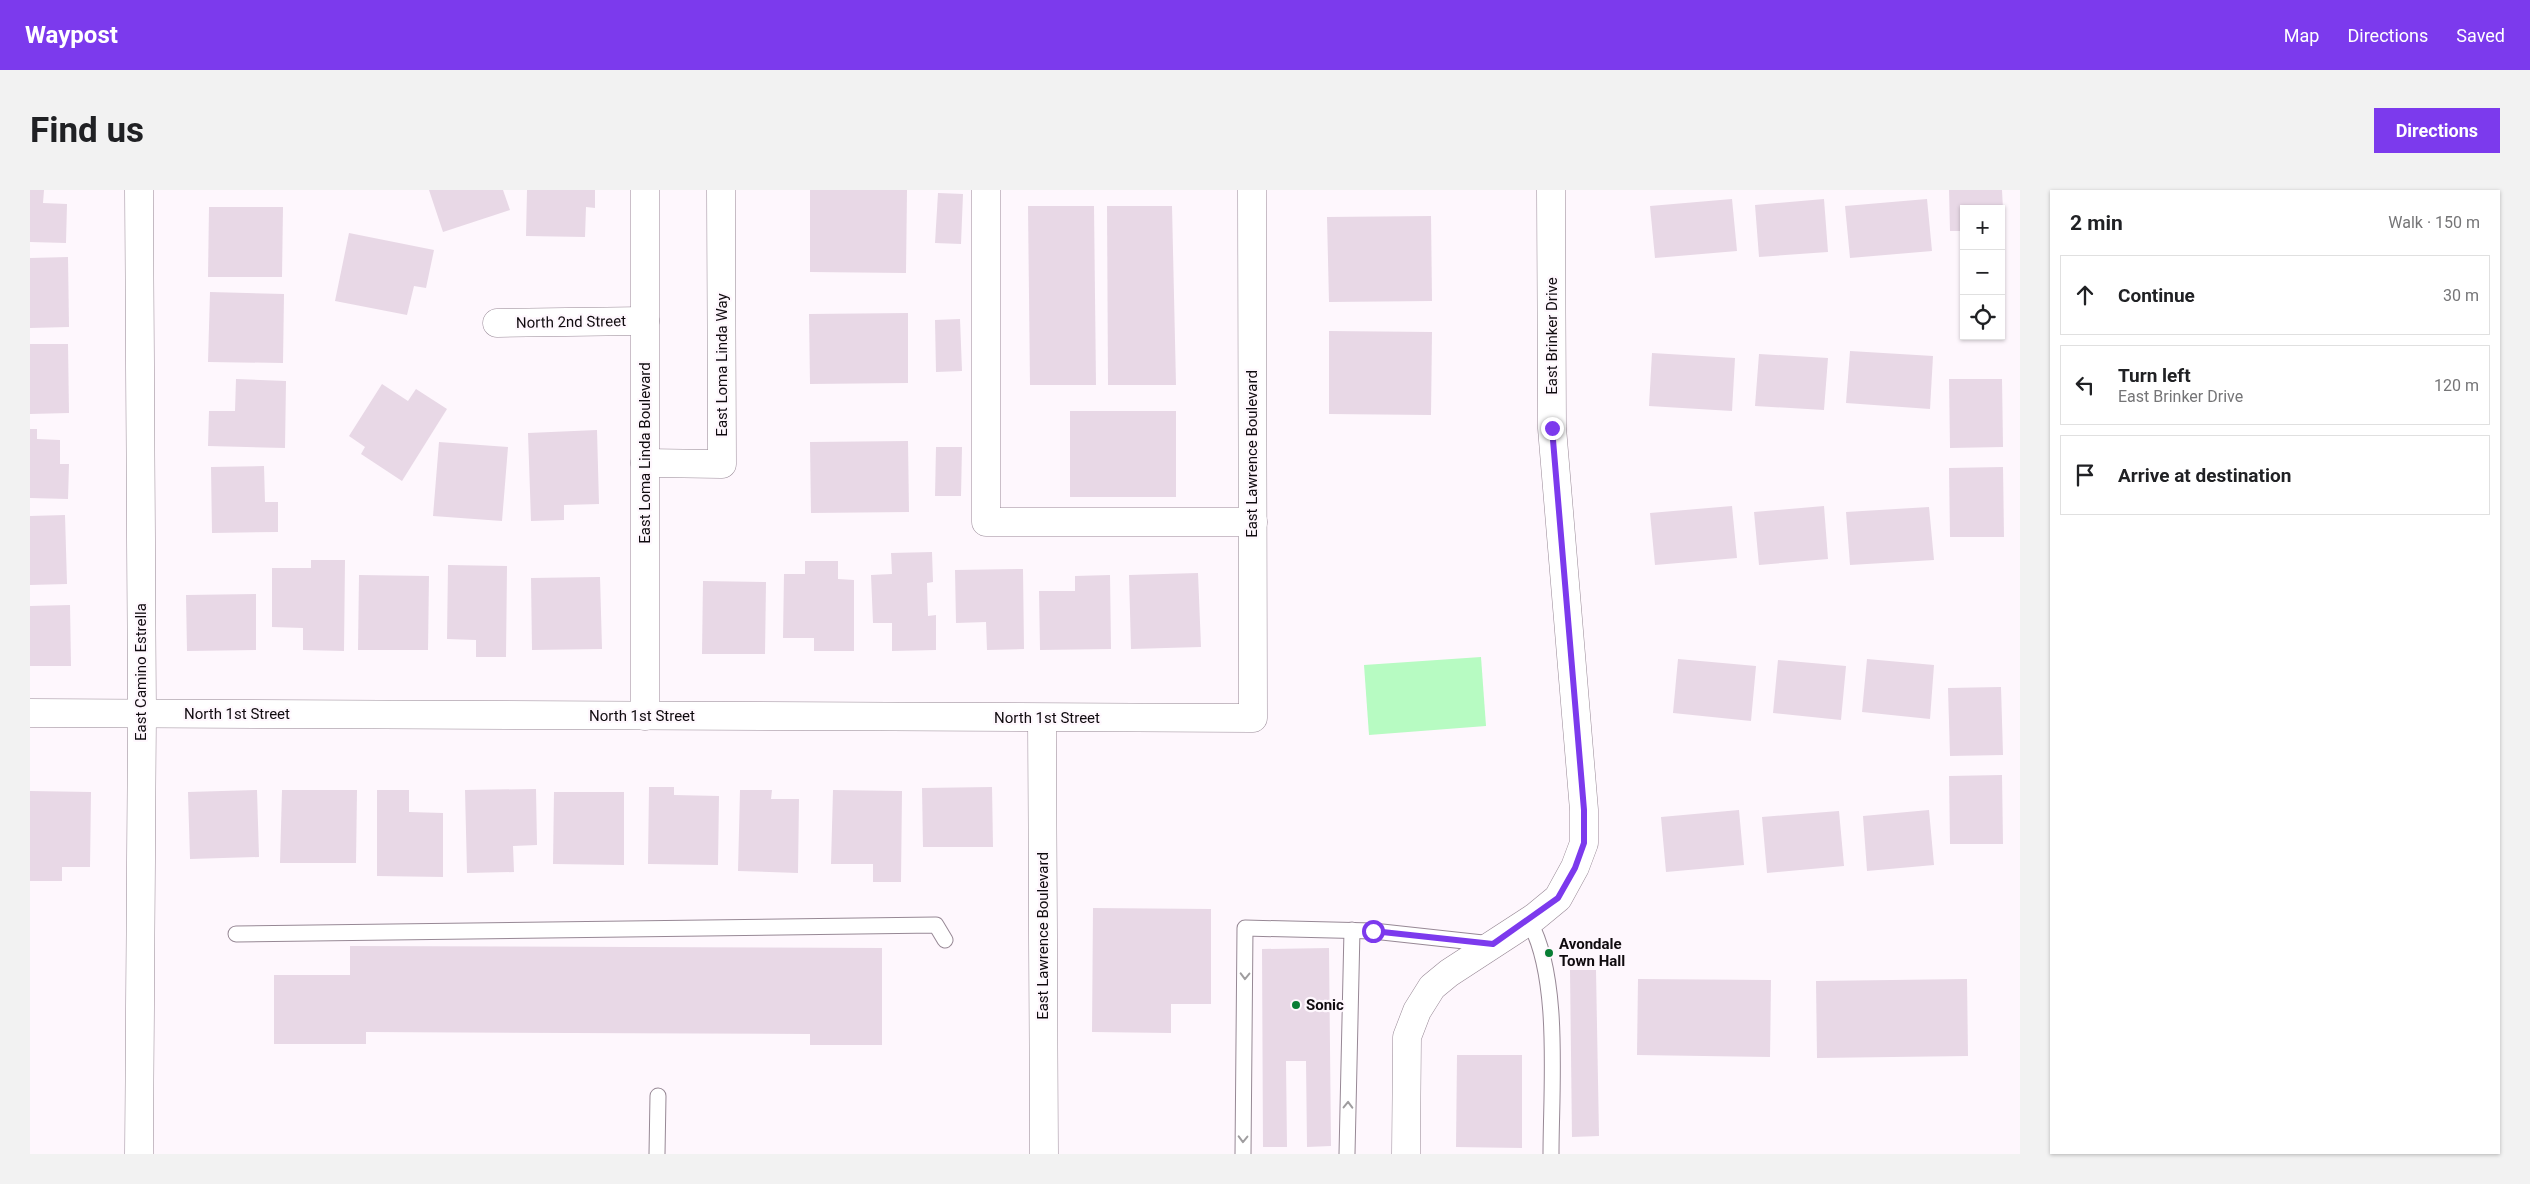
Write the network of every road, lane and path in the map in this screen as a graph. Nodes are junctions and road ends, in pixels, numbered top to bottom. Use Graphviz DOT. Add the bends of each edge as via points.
graph roads {
  1 [pos="139,190"];
  2 [pos="644,190"];
  3 [pos="721,190"];
  4 [pos="986,190"];
  5 [pos="1252,190"];
  6 [pos="1551,190"];
  7 [pos="645,322"];
  8 [pos="497,323"];
  9 [pos="645,463"];
  10 [pos="1252,522"];
  11 [pos="30,713"];
  12 [pos="142,714"];
  13 [pos="645,716"];
  14 [pos="1042,718"];
  15 [pos="1253,718"];
  16 [pos="1528,921"];
  17 [pos="1352,930"];
  18 [pos="236,934"];
  19 [pos="945,940"];
  20 [pos="1493,944"];
  21 [pos="658,1096"];
  22 [pos="139,1154"];
  23 [pos="657,1154"];
  24 [pos="1044,1154"];
  25 [pos="1243,1154"];
  26 [pos="1347,1154"];
  27 [pos="1406,1154"];
  28 [pos="1551,1154"];
  1 -- 12 [label="street, East Camino Estrella"];
  2 -- 7 [label="street, East Loma Linda Boulevard"];
  3 -- 9 [label="street, East Loma Linda Way" via="722,464"];
  4 -- 10 [label="street" via="986,522"];
  5 -- 10 [label="street, East Lawrence Boulevard"];
  6 -- 16 [label="street, East Brinker Drive" via="1552,428 1584,810 1584,843 1575,868 1558,898"];
  7 -- 8 [label="street, North 2nd Street"];
  7 -- 9 [label="street, East Loma Linda Boulevard"];
  9 -- 13 [label="street, East Loma Linda Boulevard"];
  10 -- 15 [label="street, East Lawrence Boulevard"];
  11 -- 12 [label="street, North 1st Street"];
  12 -- 13 [label="street, North 1st Street"];
  12 -- 22 [label="street, East Camino Estrella"];
  13 -- 14 [label="street, North 1st Street"];
  14 -- 15 [label="street, North 1st Street"];
  14 -- 24 [label="street, East Lawrence Boulevard"];
  16 -- 20 [label="street, East Brinker Drive"];
  16 -- 28 [label="lane" via="1537,936 1551,999"];
  17 -- 20 [label="lane"];
  17 -- 25 [label="lane, one-way" via="1245,928"];
  26 -- 17 [label="lane, one-way"];
  18 -- 19 [label="lane" via="936,925"];
  20 -- 27 [label="street, East Brinker Drive" via="1449,972 1432,987 1417,1011 1407,1038"];
  21 -- 23 [label="lane"];
}
